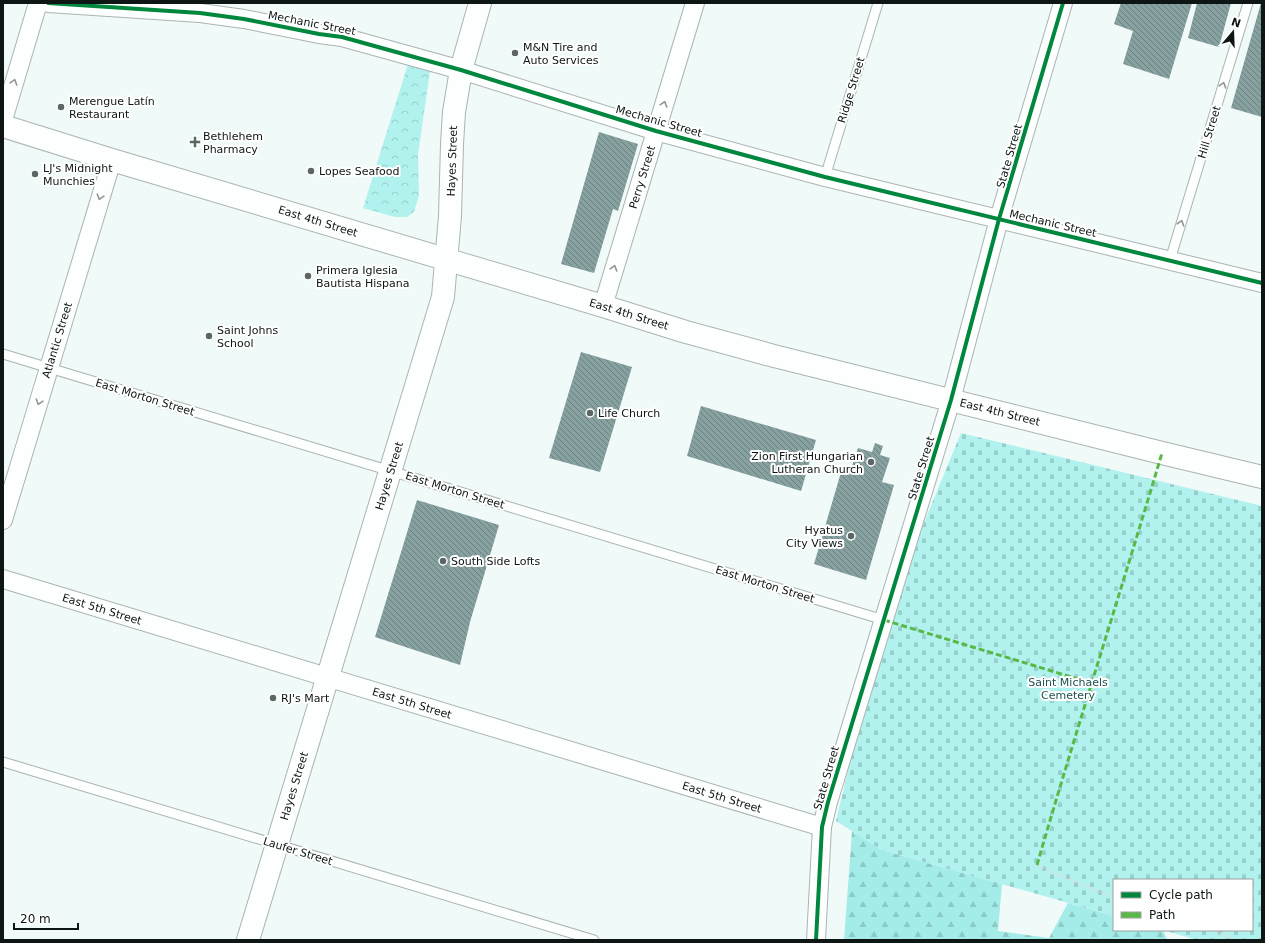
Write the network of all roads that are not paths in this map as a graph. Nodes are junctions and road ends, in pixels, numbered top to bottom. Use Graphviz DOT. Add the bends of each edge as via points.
graph roads {
  1 [pos="38,3"];
  2 [pos="48,3"];
  3 [pos="480,3"];
  4 [pos="695,3"];
  5 [pos="878,3"];
  6 [pos="1063,3"];
  7 [pos="1248,3"];
  8 [pos="461,70"];
  9 [pos="3,120"];
  10 [pos="3,126"];
  11 [pos="656,131"];
  12 [pos="112,160"];
  13 [pos="825,177"];
  14 [pos="1000,220"];
  15 [pos="446,260"];
  16 [pos="1170,260"];
  17 [pos="1262,283"];
  18 [pos="603,306"];
  19 [pos="3,354"];
  20 [pos="49,368"];
  21 [pos="951,400"];
  22 [pos="390,470"];
  23 [pos="1262,477"];
  24 [pos="3,520"];
  25 [pos="3,579"];
  26 [pos="884,620"];
  27 [pos="328,678"];
  28 [pos="3,762"];
  29 [pos="822,827"];
  30 [pos="277,845"];
  31 [pos="248,940"];
  32 [pos="594,940"];
  33 [pos="816,940"];
  9 -- 1 [label="street, one-way"];
  2 -- 8 [label="street, Mechanic Street" via="200,13 244,19 342,37"];
  3 -- 8 [label="main road, Hayes Street"];
  11 -- 4 [label="street, Perry Street, one-way"];
  5 -- 13 [label="lane, Ridge Street"];
  6 -- 14 [label="street, State Street"];
  16 -- 7 [label="lane, Hill Street, one-way"];
  8 -- 11 [label="street, Mechanic Street"];
  8 -- 15 [label="main road, Hayes Street" via="454,112"];
  10 -- 12 [label="main road, East 4th Street"];
  11 -- 13 [label="street, Mechanic Street"];
  18 -- 11 [label="street, Perry Street, one-way"];
  12 -- 15 [label="main road, East 4th Street"];
  12 -- 20 [label="street, Atlantic Street, one-way"];
  13 -- 14 [label="street, Mechanic Street"];
  14 -- 16 [label="street, Mechanic Street"];
  14 -- 21 [label="street, State Street"];
  15 -- 18 [label="main road, East 4th Street"];
  15 -- 22 [label="main road, Hayes Street" via="443,297"];
  16 -- 17 [label="street, Mechanic Street"];
  18 -- 21 [label="main road, East 4th Street" via="686,332"];
  19 -- 20 [label="lane, East Morton Street"];
  20 -- 22 [label="lane, East Morton Street"];
  20 -- 24 [label="street, Atlantic Street, one-way"];
  21 -- 23 [label="main road, East 4th Street"];
  21 -- 26 [label="street, State Street"];
  22 -- 26 [label="lane, East Morton Street"];
  22 -- 27 [label="main road, Hayes Street"];
  25 -- 27 [label="street, East 5th Street"];
  26 -- 29 [label="street, State Street"];
  27 -- 29 [label="street, East 5th Street"];
  27 -- 30 [label="main road, Hayes Street"];
  28 -- 30 [label="lane, Laufer Street"];
  29 -- 33 [label="street, State Street"];
  30 -- 31 [label="main road, Hayes Street"];
  30 -- 32 [label="lane, Laufer Street"];
}
